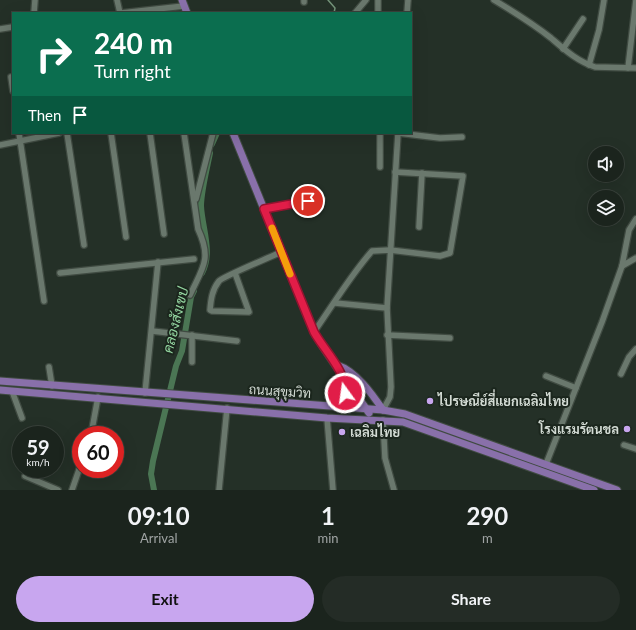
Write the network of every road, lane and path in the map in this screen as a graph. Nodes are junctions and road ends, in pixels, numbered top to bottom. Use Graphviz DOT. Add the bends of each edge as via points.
graph roads {
  1 [pos="35,0"];
  2 [pos="117,0"];
  3 [pos="366,0"];
  4 [pos="378,0"];
  5 [pos="408,0"];
  6 [pos="494,0"];
  7 [pos="604,0"];
  8 [pos="636,0"];
  9 [pos="184,6"];
  10 [pos="34,12"];
  11 [pos="121,12"];
  12 [pos="130,12"];
  13 [pos="356,12"];
  14 [pos="378,12"];
  15 [pos="407,12"];
  16 [pos="583,19"];
  17 [pos="12,27"];
  18 [pos="0,29"];
  19 [pos="563,48"];
  20 [pos="589,65"];
  21 [pos="628,68"];
  22 [pos="636,68"];
  23 [pos="11,77"];
  24 [pos="12,84"];
  25 [pos="19,134"];
  26 [pos="54,134"];
  27 [pos="67,134"];
  28 [pos="111,134"];
  29 [pos="150,134"];
  30 [pos="184,134"];
  31 [pos="213,134"];
  32 [pos="233,134"];
  33 [pos="380,134"];
  34 [pos="398,134"];
  35 [pos="406,134"];
  36 [pos="462,137"];
  37 [pos="20,141"];
  38 [pos="0,145"];
  39 [pos="380,167"];
  40 [pos="395,172"];
  41 [pos="422,173"];
  42 [pos="322,199"];
  43 [pos="195,202"];
  44 [pos="264,209"];
  45 [pos="636,219"];
  46 [pos="419,227"];
  47 [pos="164,234"];
  48 [pos="126,237"];
  49 [pos="84,245"];
  50 [pos="390,250"];
  51 [pos="281,252"];
  52 [pos="636,258"];
  53 [pos="194,259"];
  54 [pos="158,262"];
  55 [pos="622,266"];
  56 [pos="60,273"];
  57 [pos="235,273"];
  58 [pos="190,295"];
  59 [pos="44,301"];
  60 [pos="335,302"];
  61 [pos="387,308"];
  62 [pos="152,331"];
  63 [pos="314,332"];
  64 [pos="191,335"];
  65 [pos="387,335"];
  66 [pos="450,338"];
  67 [pos="237,341"];
  68 [pos="636,349"];
  69 [pos="192,362"];
  70 [pos="337,365"];
  71 [pos="49,367"];
  72 [pos="621,374"];
  73 [pos="546,376"];
  74 [pos="343,377"];
  75 [pos="0,382"];
  76 [pos="52,386"];
  77 [pos="576,388"];
  78 [pos="0,390"];
  79 [pos="12,391"];
  80 [pos="145,393"];
  81 [pos="101,394"];
  82 [pos="335,407"];
  83 [pos="227,408"];
  84 [pos="368,410"];
  85 [pos="383,410"];
  86 [pos="22,418"];
  87 [pos="327,418"];
  88 [pos="374,420"];
  89 [pos="383,420"];
  90 [pos="93,426"];
  91 [pos="624,445"];
  92 [pos="636,449"];
  93 [pos="546,464"];
  94 [pos="30,478"];
  95 [pos="76,478"];
  96 [pos="580,488"];
  97 [pos="58,490"];
  98 [pos="72,490"];
  99 [pos="220,490"];
  100 [pos="333,490"];
  101 [pos="394,490"];
  102 [pos="594,490"];
  103 [pos="617,490"];
  1 -- 10 [label="street"];
  2 -- 11 [label="street"];
  3 -- 13 [label="street"];
  4 -- 14 [label="street"];
  5 -- 15 [label="street"];
  6 -- 19 [label="street" via="525,19"];
  7 -- 20 [label="street"];
  8 -- 21 [label="street"];
  9 -- 12 [label="street"];
  16 -- 19 [label="street"];
  17 -- 18 [label="street"];
  19 -- 20 [label="street" via="573,57"];
  20 -- 21 [label="street"];
  21 -- 22 [label="street"];
  23 -- 24 [label="street"];
  25 -- 37 [label="street"];
  26 -- 37 [label="street"];
  27 -- 49 [label="street"];
  28 -- 48 [label="street"];
  29 -- 47 [label="street"];
  30 -- 43 [label="street"];
  31 -- 43 [label="street"];
  32 -- 44 [label="main road"];
  33 -- 39 [label="street"];
  34 -- 40 [label="street"];
  35 -- 36 [label="street" via="440,138"];
  37 -- 38 [label="street"];
  37 -- 59 [label="street"];
  40 -- 41 [label="street"];
  40 -- 50 [label="street"];
  41 -- 46 [label="street"];
  41 -- 50 [label="street" via="463,176 450,253 440,256"];
  42 -- 44 [label="street"];
  43 -- 58 [label="street" via="206,261"];
  44 -- 51 [label="main road"];
  45 -- 55 [label="street" via="629,230"];
  50 -- 60 [label="street" via="372,251"];
  50 -- 61 [label="street"];
  51 -- 57 [label="street"];
  51 -- 63 [label="main road"];
  52 -- 55 [label="street"];
  53 -- 54 [label="street"];
  54 -- 56 [label="street"];
  54 -- 62 [label="street"];
  55 -- 77 [label="street"];
  57 -- 57 [label="street" via="249,312 210,310 211,296 220,280"];
  60 -- 61 [label="street"];
  60 -- 63 [label="street"];
  61 -- 65 [label="street"];
  62 -- 64 [label="street"];
  62 -- 80 [label="street"];
  63 -- 70 [label="main road" via="324,350"];
  64 -- 67 [label="street"];
  64 -- 69 [label="street"];
  65 -- 66 [label="street"];
  65 -- 85 [label="street" via="391,387 390,397"];
  68 -- 72 [label="street"];
  70 -- 74 [label="main road"];
  70 -- 85 [label="main road" via="345,368"];
  71 -- 76 [label="street"];
  73 -- 77 [label="street"];
  74 -- 82 [label="main road" via="346,388 344,397"];
  74 -- 84 [label="main road"];
  75 -- 76 [label="main road, ถนนสุขุมวิท"];
  76 -- 81 [label="main road, ถนนสุขุมวิท"];
  77 -- 93 [label="street"];
  78 -- 79 [label="main road, ถนนสุขุมวิท"];
  79 -- 81 [label="main road, ถนนสุขุมวิท"];
  79 -- 86 [label="street"];
  80 -- 81 [label="main road, ถนนสุขุมวิท"];
  80 -- 82 [label="main road, ถนนสุขุมวิท"];
  81 -- 83 [label="main road, ถนนสุขุมวิท" via="159,403"];
  81 -- 90 [label="street"];
  82 -- 84 [label="main road, ถนนสุขุมวิท"];
  83 -- 87 [label="main road, ถนนสุขุมวิท"];
  83 -- 99 [label="street"];
  84 -- 85 [label="main road, ถนนสุขุมวิท"];
  84 -- 88 [label="main road"];
  85 -- 89 [label="main road"];
  85 -- 93 [label="main road, ถนนสุขุมวิท" via="405,414"];
  87 -- 88 [label="main road, ถนนสุขุมวิท"];
  87 -- 100 [label="street"];
  88 -- 89 [label="main road, ถนนสุขุมวิท"];
  89 -- 96 [label="main road, ถนนสุขุมวิท" via="403,422"];
  89 -- 101 [label="street" via="385,458"];
  91 -- 92 [label="street"];
  93 -- 103 [label="main road, ถนนสุขุมวิท"];
  94 -- 97 [label="street"];
  95 -- 98 [label="street"];
  96 -- 102 [label="main road, ถนนสุขุมวิท"];
}
